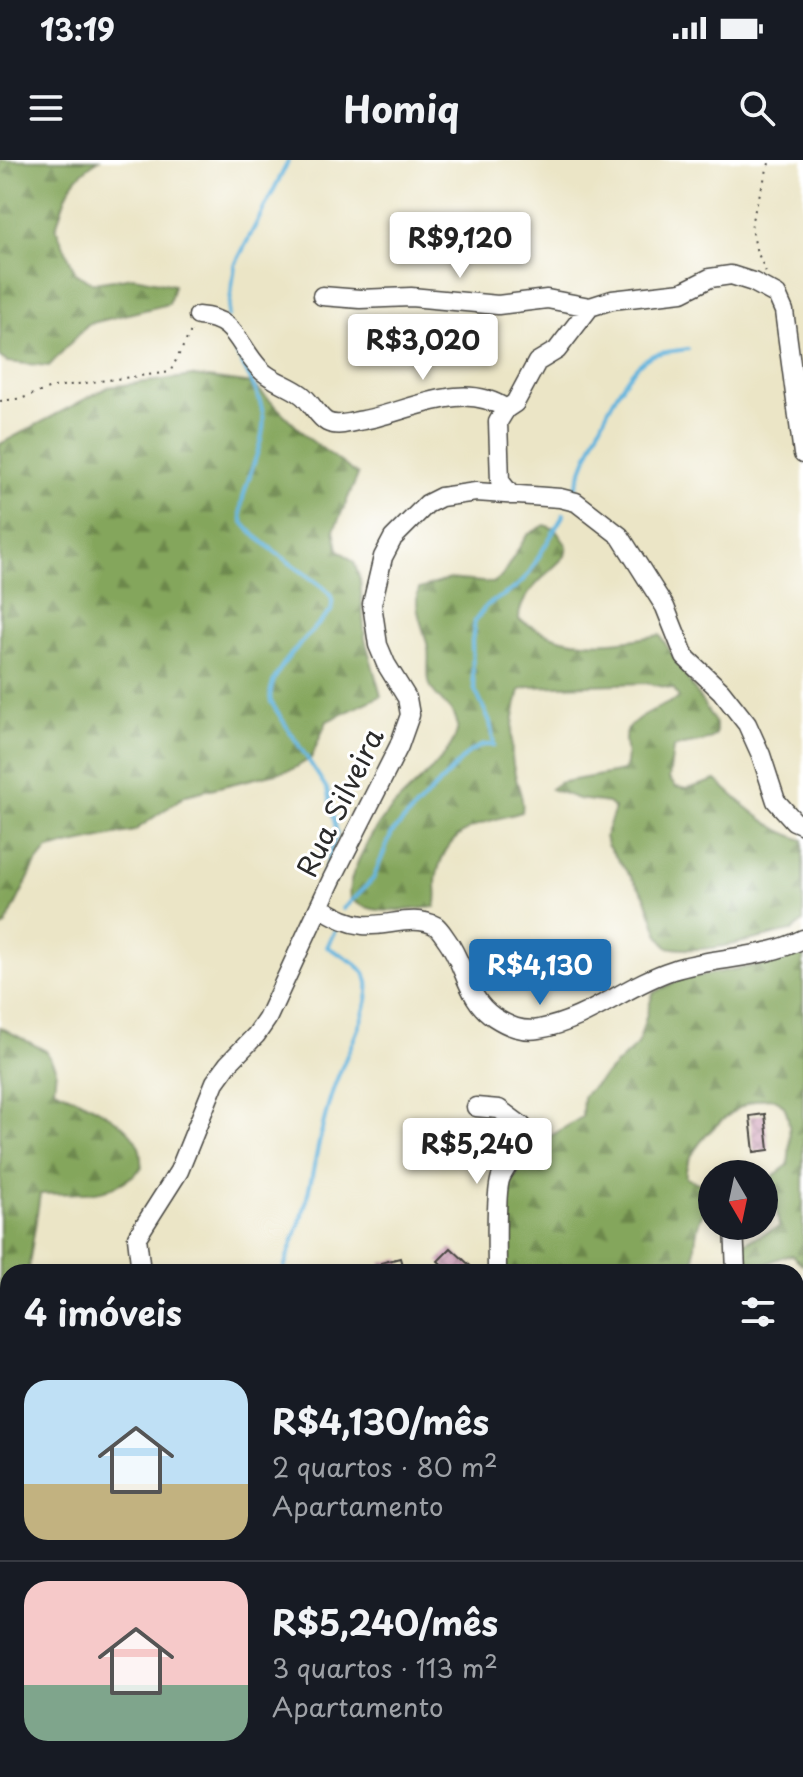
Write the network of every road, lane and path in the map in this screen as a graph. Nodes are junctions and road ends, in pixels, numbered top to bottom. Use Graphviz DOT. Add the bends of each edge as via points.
graph roads {
  1 [pos="770,160"];
  2 [pos="766,272"];
  3 [pos="322,296"];
  4 [pos="590,307"];
  5 [pos="198,316"];
  6 [pos="0,401"];
  7 [pos="506,409"];
  8 [pos="803,454"];
  9 [pos="511,495"];
  10 [pos="803,825"];
  11 [pos="319,907"];
  12 [pos="803,939"];
  13 [pos="476,1107"];
  14 [pos="735,1240"];
  15 [pos="140,1264"];
  16 [pos="497,1264"];
  17 [pos="736,1264"];
  1 -- 2 [label="path" via="751,215"];
  3 -- 4 [label="street" via="498,305 547,299"];
  4 -- 7 [label="street" via="557,350 537,362 515,403"];
  4 -- 8 [label="street" via="682,292 710,278 731,275 777,295 784,311"];
  5 -- 6 [label="path" via="170,372 54,387"];
  5 -- 7 [label="street" via="227,324 263,372 303,396 326,422 373,420 469,395 492,399"];
  7 -- 9 [label="street" via="498,422 498,469 502,487"];
  9 -- 10 [label="street, Rua Silveira" via="576,502 620,536 665,607 685,657 747,724 776,801"];
  9 -- 11 [label="street, Rua Silveira" via="441,497 427,504 386,550 372,615 382,654 407,698 410,715"];
  11 -- 12 [label="street" via="340,920 364,925 413,921 436,926 455,950 473,996 490,1015 510,1027 535,1030 582,1017 671,971 767,954"];
  11 -- 15 [label="street, Rua Silveira" via="267,1019 215,1082 179,1171 137,1237"];
  13 -- 16 [label="street" via="499,1109 522,1126 524,1135 497,1192"];
  14 -- 17 [label="street"];
}
